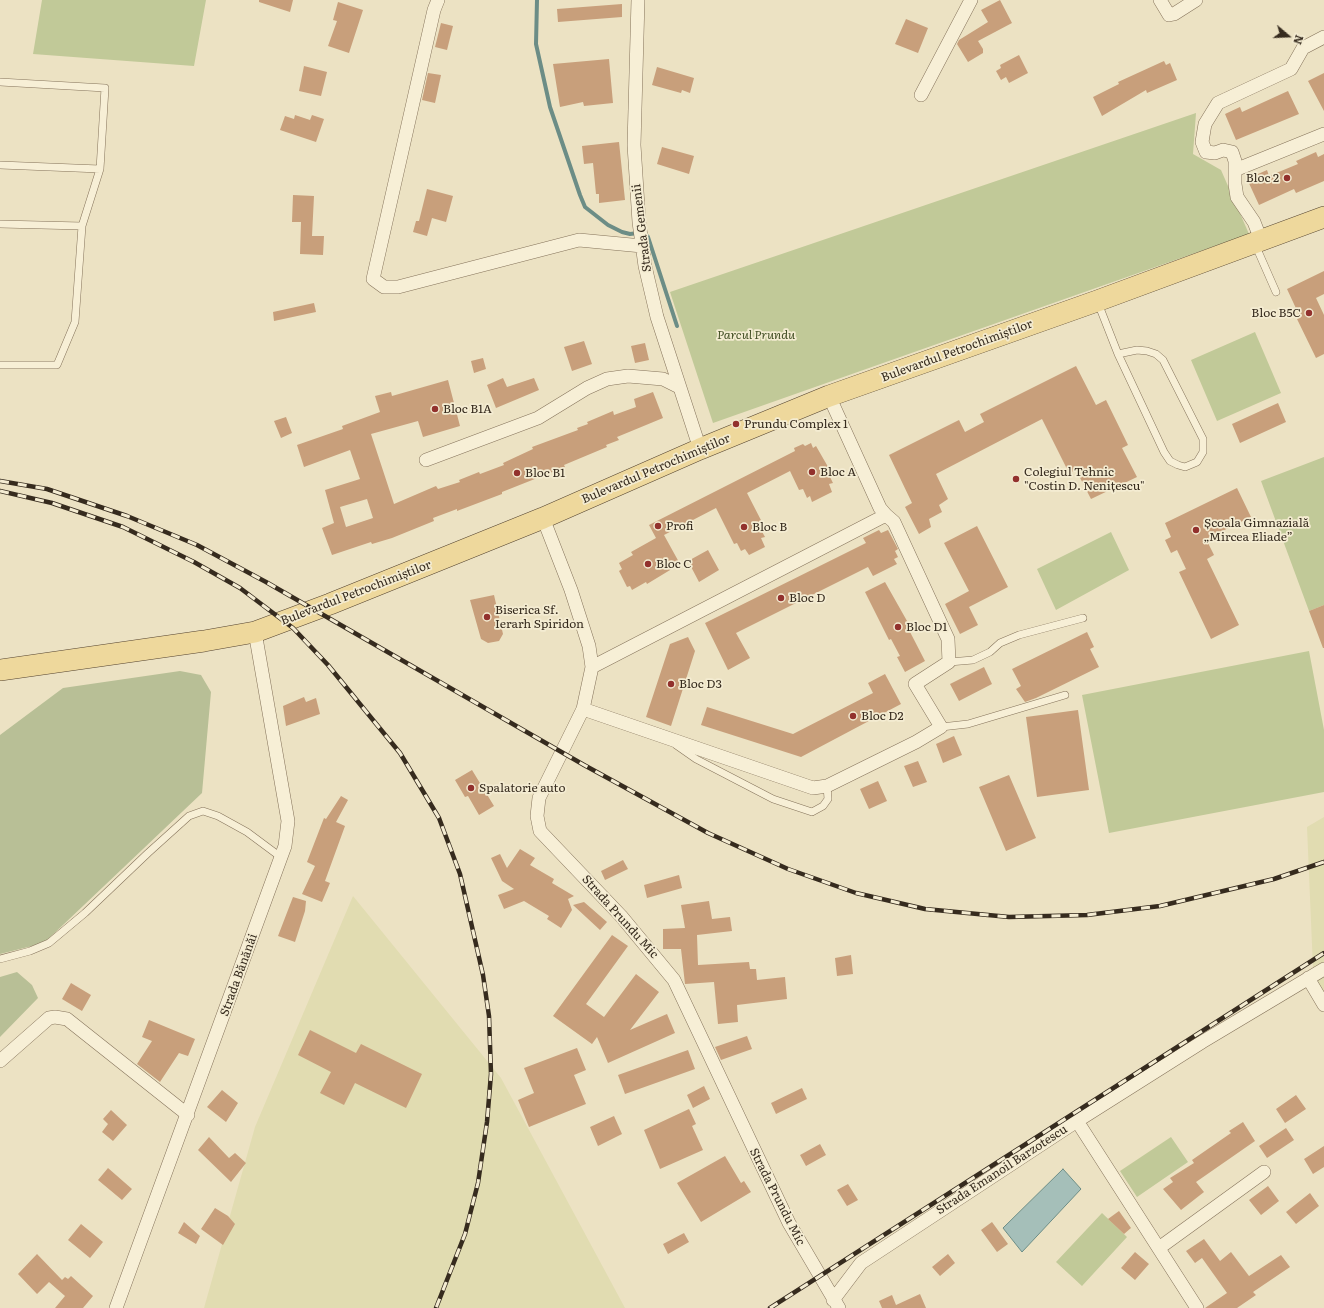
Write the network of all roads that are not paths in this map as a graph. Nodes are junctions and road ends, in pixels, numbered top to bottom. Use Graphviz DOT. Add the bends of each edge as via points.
graph roads {
  1 [pos="438,0"];
  2 [pos="638,0"];
  3 [pos="971,0"];
  4 [pos="1160,0"];
  5 [pos="1196,0"];
  6 [pos="1324,37"];
  7 [pos="0,82"];
  8 [pos="921,96"];
  9 [pos="1324,134"];
  10 [pos="0,165"];
  11 [pos="100,169"];
  12 [pos="1234,170"];
  13 [pos="1324,217"];
  14 [pos="0,224"];
  15 [pos="82,226"];
  16 [pos="642,246"];
  17 [pos="1259,246"];
  18 [pos="1276,292"];
  19 [pos="1098,301"];
  20 [pos="1118,354"];
  21 [pos="0,365"];
  22 [pos="679,387"];
  23 [pos="829,396"];
  24 [pos="700,449"];
  25 [pos="426,460"];
  26 [pos="886,515"];
  27 [pos="543,518"];
  28 [pos="1083,618"];
  29 [pos="255,632"];
  30 [pos="948,662"];
  31 [pos="592,666"];
  32 [pos="0,670"];
  33 [pos="1065,695"];
  34 [pos="583,709"];
  35 [pos="941,727"];
  36 [pos="659,734"];
  37 [pos="827,786"];
  38 [pos="282,858"];
  39 [pos="0,959"];
  40 [pos="1324,969"];
  41 [pos="1308,978"];
  42 [pos="1324,1005"];
  43 [pos="0,1061"];
  44 [pos="188,1115"];
  45 [pos="1077,1121"];
  46 [pos="1264,1172"];
  47 [pos="1158,1248"];
  48 [pos="836,1304"];
  49 [pos="116,1308"];
  50 [pos="1197,1308"];
  1 -- 16 [label="street" via="373,279 384,287 398,287 579,240"];
  2 -- 16 [label="street, Strada Gemenii" via="634,145 638,222"];
  3 -- 8 [label="street"];
  4 -- 5 [label="street" via="1169,15"];
  6 -- 12 [label="street" via="1303,48 1291,69 1218,103 1205,124 1202,142 1206,152 1232,152"];
  7 -- 11 [label="lane" via="105,88"];
  9 -- 12 [label="street"];
  10 -- 11 [label="lane"];
  11 -- 15 [label="lane"];
  12 -- 17 [label="street" via="1237,197 1254,222"];
  13 -- 17 [label="main road, Bulevardul Petrochimiștilor"];
  14 -- 15 [label="lane"];
  15 -- 21 [label="lane" via="75,322 57,365"];
  16 -- 22 [label="street, Strada Gemenii" via="657,317"];
  17 -- 18 [label="lane"];
  17 -- 19 [label="main road, Bulevardul Petrochimiștilor"];
  19 -- 20 [label="lane"];
  19 -- 23 [label="main road, Bulevardul Petrochimiștilor"];
  20 -- 20 [label="lane" via="1164,452 1178,465 1186,467 1197,462 1203,452 1203,439 1163,360 1147,351 1137,350"];
  22 -- 24 [label="street, Strada Gemenii"];
  22 -- 25 [label="street" via="663,379 628,376 607,380 587,388 538,418"];
  23 -- 24 [label="main road, Bulevardul Petrochimiștilor"];
  23 -- 26 [label="street" via="880,508"];
  24 -- 27 [label="main road, Bulevardul Petrochimiștilor"];
  26 -- 30 [label="street" via="894,522 948,639"];
  26 -- 31 [label="street"];
  27 -- 29 [label="main road, Bulevardul Petrochimiștilor"];
  27 -- 31 [label="street, Strada Prundu Mic" via="573,597 589,646"];
  28 -- 30 [label="lane" via="1019,635 1000,643 990,652 973,660"];
  29 -- 32 [label="main road, Bulevardul Petrochimiștilor"];
  29 -- 38 [label="street, Strada Bănănăi" via="288,821"];
  30 -- 35 [label="street" via="915,684"];
  31 -- 34 [label="street, Strada Prundu Mic"];
  33 -- 35 [label="lane" via="968,724"];
  34 -- 36 [label="street"];
  34 -- 48 [label="street, Strada Prundu Mic" via="539,798 537,816 540,831 621,916 674,980 789,1223"];
  35 -- 37 [label="street"];
  36 -- 37 [label="street" via="813,788"];
  36 -- 37 [label="lane" via="696,759 772,799 812,812 823,806 828,799"];
  38 -- 39 [label="lane" via="247,832 218,816 203,811 189,816 85,914 49,943"];
  38 -- 44 [label="street, Strada Bănănăi"];
  40 -- 41 [label="street"];
  41 -- 42 [label="street"];
  41 -- 45 [label="street"];
  43 -- 44 [label="street" via="49,1018 67,1020"];
  44 -- 49 [label="street, Strada Bănănăi"];
  45 -- 47 [label="street, Strada Emanoil Barzotescu"];
  45 -- 48 [label="street, Strada Emanoil Barzotescu" via="861,1264"];
  46 -- 47 [label="street"];
  47 -- 50 [label="street, Strada Emanoil Barzotescu"];
}
